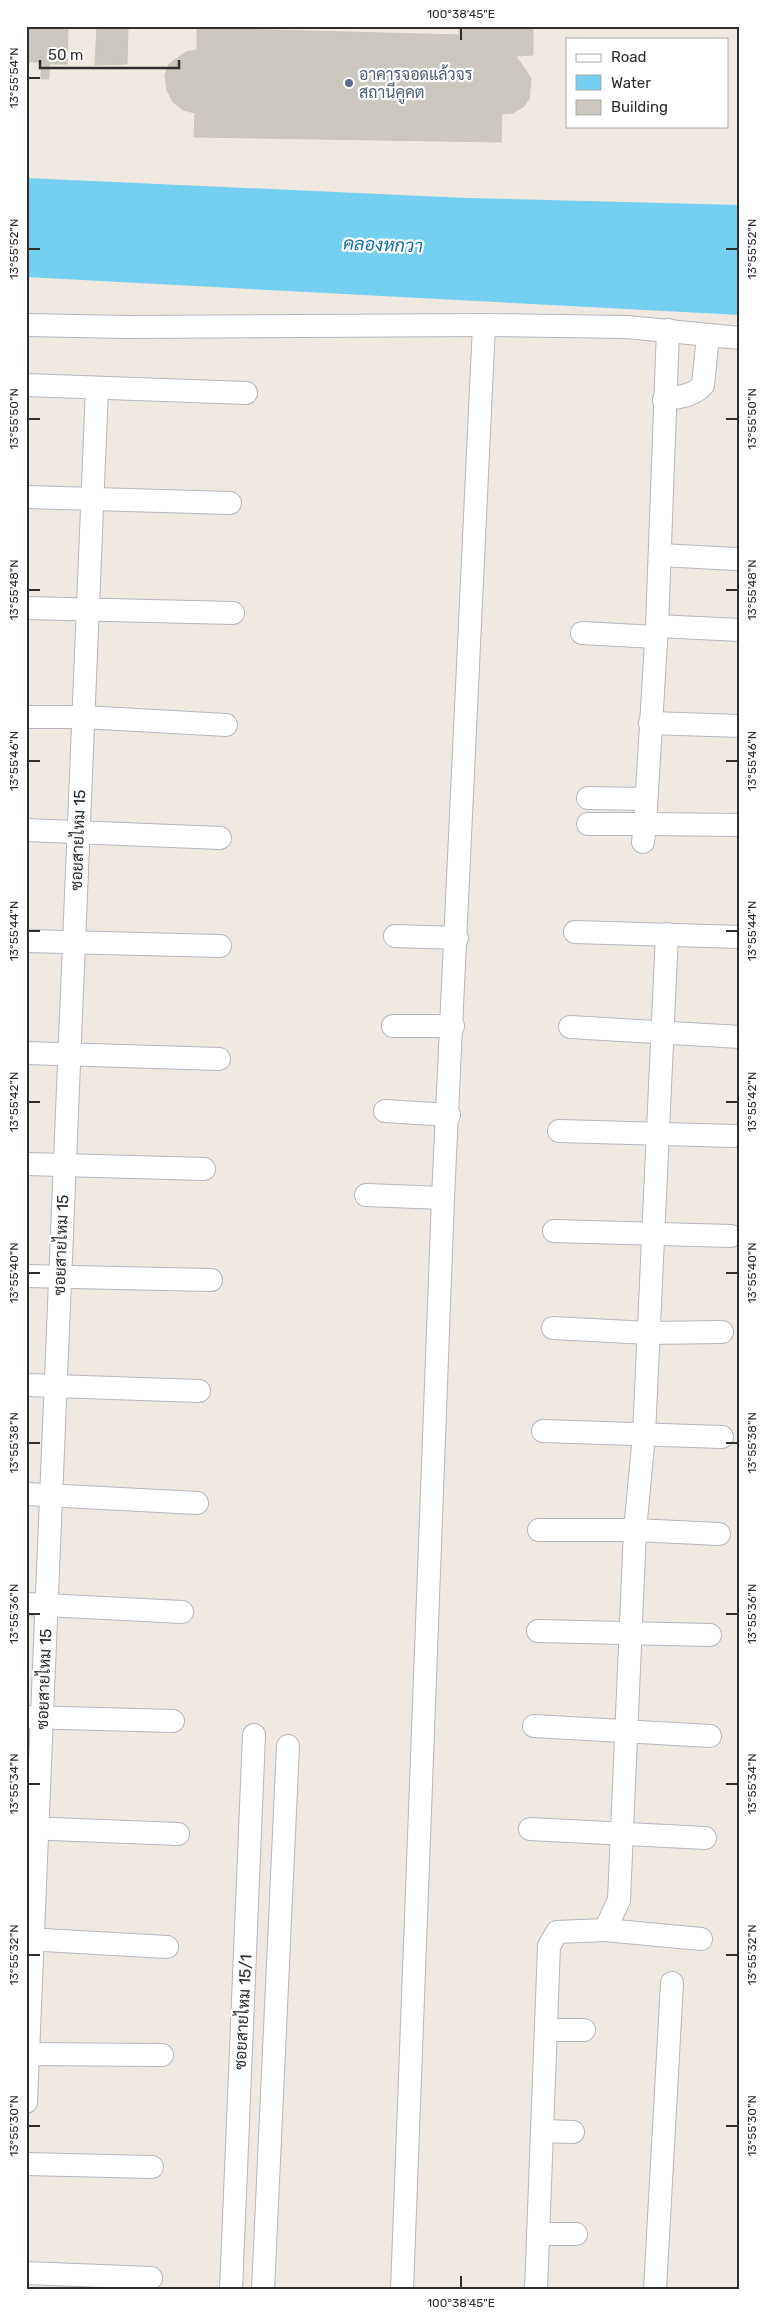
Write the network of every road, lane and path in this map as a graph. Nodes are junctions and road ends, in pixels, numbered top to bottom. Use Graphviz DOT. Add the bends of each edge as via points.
graph roads {
  1 [pos="26,325"];
  2 [pos="484,325"];
  3 [pos="668,330"];
  4 [pos="708,335"];
  5 [pos="740,338"];
  6 [pos="26,385"];
  7 [pos="97,388"];
  8 [pos="246,393"];
  9 [pos="664,400"];
  10 [pos="26,497"];
  11 [pos="92,499"];
  12 [pos="230,503"];
  13 [pos="660,555"];
  14 [pos="736,559"];
  15 [pos="26,608"];
  16 [pos="88,609"];
  17 [pos="233,613"];
  18 [pos="740,630"];
  19 [pos="657,632"];
  20 [pos="582,633"];
  21 [pos="26,717"];
  22 [pos="83,717"];
  23 [pos="650,723"];
  24 [pos="226,725"];
  25 [pos="740,726"];
  26 [pos="588,798"];
  27 [pos="646,799"];
  28 [pos="588,824"];
  29 [pos="740,825"];
  30 [pos="26,830"];
  31 [pos="78,831"];
  32 [pos="644,833"];
  33 [pos="220,838"];
  34 [pos="575,932"];
  35 [pos="667,934"];
  36 [pos="395,936"];
  37 [pos="740,937"];
  38 [pos="457,938"];
  39 [pos="26,942"];
  40 [pos="74,942"];
  41 [pos="220,946"];
  42 [pos="393,1026"];
  43 [pos="453,1026"];
  44 [pos="570,1027"];
  45 [pos="662,1034"];
  46 [pos="740,1037"];
  47 [pos="26,1052"];
  48 [pos="69,1054"];
  49 [pos="219,1059"];
  50 [pos="385,1111"];
  51 [pos="449,1115"];
  52 [pos="559,1131"];
  53 [pos="658,1135"];
  54 [pos="734,1136"];
  55 [pos="26,1164"];
  56 [pos="65,1165"];
  57 [pos="204,1169"];
  58 [pos="366,1195"];
  59 [pos="444,1198"];
  60 [pos="554,1231"];
  61 [pos="654,1233"];
  62 [pos="732,1236"];
  63 [pos="26,1276"];
  64 [pos="60,1277"];
  65 [pos="211,1280"];
  66 [pos="553,1328"];
  67 [pos="722,1332"];
  68 [pos="649,1333"];
  69 [pos="26,1385"];
  70 [pos="56,1386"];
  71 [pos="199,1391"];
  72 [pos="543,1431"];
  73 [pos="644,1435"];
  74 [pos="722,1437"];
  75 [pos="26,1494"];
  76 [pos="51,1495"];
  77 [pos="196,1503"];
  78 [pos="538,1530"];
  79 [pos="635,1530"];
  80 [pos="719,1534"];
  81 [pos="36,1604"];
  82 [pos="182,1612"];
  83 [pos="538,1631"];
  84 [pos="631,1632"];
  85 [pos="710,1635"];
  86 [pos="34,1717"];
  87 [pos="173,1721"];
  88 [pos="534,1726"];
  89 [pos="626,1732"];
  90 [pos="254,1735"];
  91 [pos="710,1736"];
  92 [pos="288,1746"];
  93 [pos="32,1828"];
  94 [pos="530,1829"];
  95 [pos="178,1834"];
  96 [pos="622,1834"];
  97 [pos="705,1838"];
  98 [pos="605,1930"];
  99 [pos="700,1939"];
  100 [pos="30,1940"];
  101 [pos="166,1947"];
  102 [pos="672,1983"];
  103 [pos="546,2030"];
  104 [pos="584,2030"];
  105 [pos="27,2054"];
  106 [pos="162,2055"];
  107 [pos="240,2081"];
  108 [pos="272,2081"];
  109 [pos="26,2102"];
  110 [pos="542,2131"];
  111 [pos="573,2132"];
  112 [pos="26,2164"];
  113 [pos="152,2167"];
  114 [pos="538,2234"];
  115 [pos="576,2234"];
  116 [pos="26,2273"];
  117 [pos="151,2278"];
  118 [pos="231,2290"];
  119 [pos="263,2290"];
  120 [pos="402,2290"];
  121 [pos="536,2290"];
  122 [pos="655,2290"];
  1 -- 2 [label="street"];
  2 -- 3 [label="street"];
  2 -- 38 [label="street"];
  3 -- 4 [label="street"];
  3 -- 9 [label="street"];
  4 -- 5 [label="street"];
  4 -- 9 [label="street" via="703,385 691,394"];
  6 -- 7 [label="street"];
  7 -- 8 [label="street"];
  7 -- 11 [label="street, ซอยสายไหม 15"];
  9 -- 13 [label="street"];
  10 -- 11 [label="street"];
  11 -- 12 [label="street"];
  11 -- 16 [label="street, ซอยสายไหม 15"];
  13 -- 14 [label="street"];
  13 -- 19 [label="street"];
  15 -- 16 [label="street"];
  16 -- 17 [label="street"];
  16 -- 22 [label="street, ซอยสายไหม 15"];
  18 -- 19 [label="street"];
  19 -- 20 [label="street"];
  19 -- 23 [label="street"];
  21 -- 22 [label="street"];
  22 -- 24 [label="street"];
  22 -- 31 [label="street, ซอยสายไหม 15"];
  23 -- 25 [label="street"];
  23 -- 27 [label="street"];
  26 -- 27 [label="street"];
  27 -- 32 [label="street"];
  28 -- 32 [label="street"];
  29 -- 32 [label="street"];
  30 -- 31 [label="street"];
  31 -- 33 [label="street"];
  31 -- 40 [label="street, ซอยสายไหม 15"];
  34 -- 35 [label="street"];
  35 -- 37 [label="street"];
  35 -- 45 [label="street"];
  36 -- 38 [label="street"];
  38 -- 43 [label="street"];
  39 -- 40 [label="street"];
  40 -- 41 [label="street"];
  40 -- 48 [label="street, ซอยสายไหม 15"];
  42 -- 43 [label="street"];
  43 -- 51 [label="street"];
  44 -- 45 [label="street"];
  45 -- 46 [label="street"];
  45 -- 53 [label="street"];
  47 -- 48 [label="street"];
  48 -- 49 [label="street"];
  48 -- 56 [label="street, ซอยสายไหม 15"];
  50 -- 51 [label="street"];
  51 -- 59 [label="street"];
  52 -- 53 [label="street"];
  53 -- 54 [label="street"];
  53 -- 61 [label="street"];
  55 -- 56 [label="street"];
  56 -- 57 [label="street"];
  56 -- 64 [label="street, ซอยสายไหม 15"];
  58 -- 59 [label="street"];
  59 -- 120 [label="street"];
  60 -- 61 [label="street"];
  61 -- 62 [label="street"];
  61 -- 68 [label="street"];
  63 -- 64 [label="street"];
  64 -- 65 [label="street"];
  64 -- 70 [label="street, ซอยสายไหม 15"];
  66 -- 68 [label="street"];
  67 -- 68 [label="street"];
  68 -- 73 [label="street"];
  69 -- 70 [label="street"];
  70 -- 71 [label="street"];
  70 -- 76 [label="street, ซอยสายไหม 15"];
  72 -- 73 [label="street"];
  73 -- 74 [label="street"];
  73 -- 79 [label="street"];
  75 -- 76 [label="street"];
  76 -- 77 [label="street"];
  76 -- 81 [label="street, ซอยสายไหม 15"];
  78 -- 79 [label="street"];
  79 -- 80 [label="street"];
  79 -- 84 [label="street"];
  81 -- 82 [label="street"];
  81 -- 86 [label="street, ซอยสายไหม 15"];
  83 -- 84 [label="street"];
  84 -- 85 [label="street"];
  84 -- 89 [label="street"];
  86 -- 87 [label="street"];
  86 -- 93 [label="street, ซอยสายไหม 15"];
  88 -- 89 [label="street"];
  89 -- 91 [label="street"];
  89 -- 96 [label="street"];
  90 -- 107 [label="street, ซอยสายไหม 15/1"];
  92 -- 108 [label="street, ซอยสายไหม 15/1"];
  93 -- 95 [label="street"];
  93 -- 100 [label="street, ซอยสายไหม 15"];
  94 -- 96 [label="street"];
  96 -- 97 [label="street"];
  96 -- 98 [label="street" via="619,1900"];
  98 -- 99 [label="street"];
  98 -- 103 [label="street" via="557,1932 549,1946"];
  100 -- 101 [label="street"];
  100 -- 105 [label="street, ซอยสายไหม 15"];
  102 -- 122 [label="street"];
  103 -- 104 [label="street"];
  103 -- 110 [label="street"];
  105 -- 106 [label="street"];
  105 -- 109 [label="street, ซอยสายไหม 15"];
  107 -- 108 [label="street"];
  107 -- 118 [label="street, ซอยสายไหม 15/1"];
  108 -- 119 [label="street, ซอยสายไหม 15/1"];
  110 -- 111 [label="street"];
  110 -- 114 [label="street"];
  112 -- 113 [label="street"];
  114 -- 115 [label="street"];
  114 -- 121 [label="street"];
  116 -- 117 [label="street"];
}
